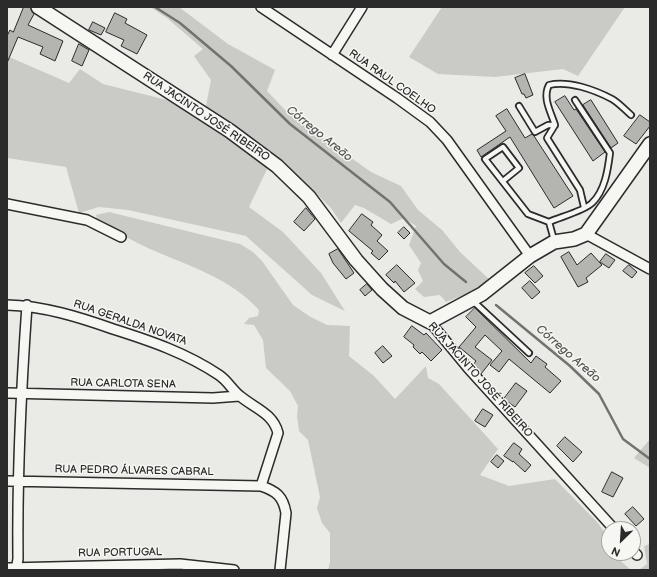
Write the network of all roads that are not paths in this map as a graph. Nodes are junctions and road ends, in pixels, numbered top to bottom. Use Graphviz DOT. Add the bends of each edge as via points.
graph roads {
  1 [pos="38,7"];
  2 [pos="261,7"];
  3 [pos="362,7"];
  4 [pos="332,55"];
  5 [pos="575,100"];
  6 [pos="518,106"];
  7 [pos="631,115"];
  8 [pos="555,125"];
  9 [pos="650,144"];
  10 [pos="503,180"];
  11 [pos="7,204"];
  12 [pos="584,207"];
  13 [pos="549,222"];
  14 [pos="586,234"];
  15 [pos="121,237"];
  16 [pos="554,242"];
  17 [pos="530,256"];
  18 [pos="650,269"];
  19 [pos="472,300"];
  20 [pos="7,305"];
  21 [pos="28,305"];
  22 [pos="430,322"];
  23 [pos="529,353"];
  24 [pos="7,393"];
  25 [pos="20,394"];
  26 [pos="239,396"];
  27 [pos="7,481"];
  28 [pos="17,481"];
  29 [pos="261,486"];
  30 [pos="607,521"];
  31 [pos="13,568"];
  32 [pos="234,570"];
  33 [pos="280,570"];
  1 -- 22 [label="street, RUA JACINTO JOSÉ RIBEIRO" via="230,131 277,166 309,197 356,260 382,289 403,308"];
  2 -- 4 [label="street, RUA RAUL COELHO"];
  3 -- 4 [label="street"];
  4 -- 17 [label="street, RUA RAUL COELHO" via="418,113 447,140"];
  5 -- 12 [label="lane" via="610,153 608,170 599,193 592,203"];
  6 -- 8 [label="lane" via="535,132 548,125"];
  7 -- 8 [label="lane" via="613,100 596,91 558,82 549,85 546,91"];
  8 -- 12 [label="lane" via="547,138 580,190"];
  9 -- 14 [label="street"];
  10 -- 10 [label="lane" via="485,159 503,147 519,168"];
  10 -- 13 [label="lane" via="528,214"];
  11 -- 15 [label="street" via="87,220"];
  12 -- 13 [label="lane"];
  13 -- 16 [label="lane"];
  14 -- 16 [label="street"];
  14 -- 18 [label="street"];
  16 -- 17 [label="street"];
  17 -- 19 [label="street"];
  19 -- 22 [label="street"];
  19 -- 23 [label="lane"];
  20 -- 21 [label="street, RUA GERALDA NOVATA"];
  21 -- 25 [label="street"];
  21 -- 26 [label="street, RUA GERALDA NOVATA" via="75,316 185,354 220,376"];
  22 -- 30 [label="street, RUA JACINTO JOSÉ RIBEIRO" via="468,368"];
  24 -- 25 [label="street, RUA CARLOTA SENA"];
  25 -- 26 [label="street, RUA CARLOTA SENA" via="213,398"];
  25 -- 28 [label="street"];
  26 -- 29 [label="street, RUA GERALDA NOVATA" via="265,412 277,428 278,438"];
  27 -- 28 [label="street, RUA PEDRO ÁLVARES CABRAL"];
  28 -- 29 [label="street, RUA PEDRO ÁLVARES CABRAL"];
  28 -- 31 [label="street" via="18,559"];
  29 -- 33 [label="street" via="281,496 285,507"];
  31 -- 32 [label="street, RUA PORTUGAL" via="180,564"];
}
